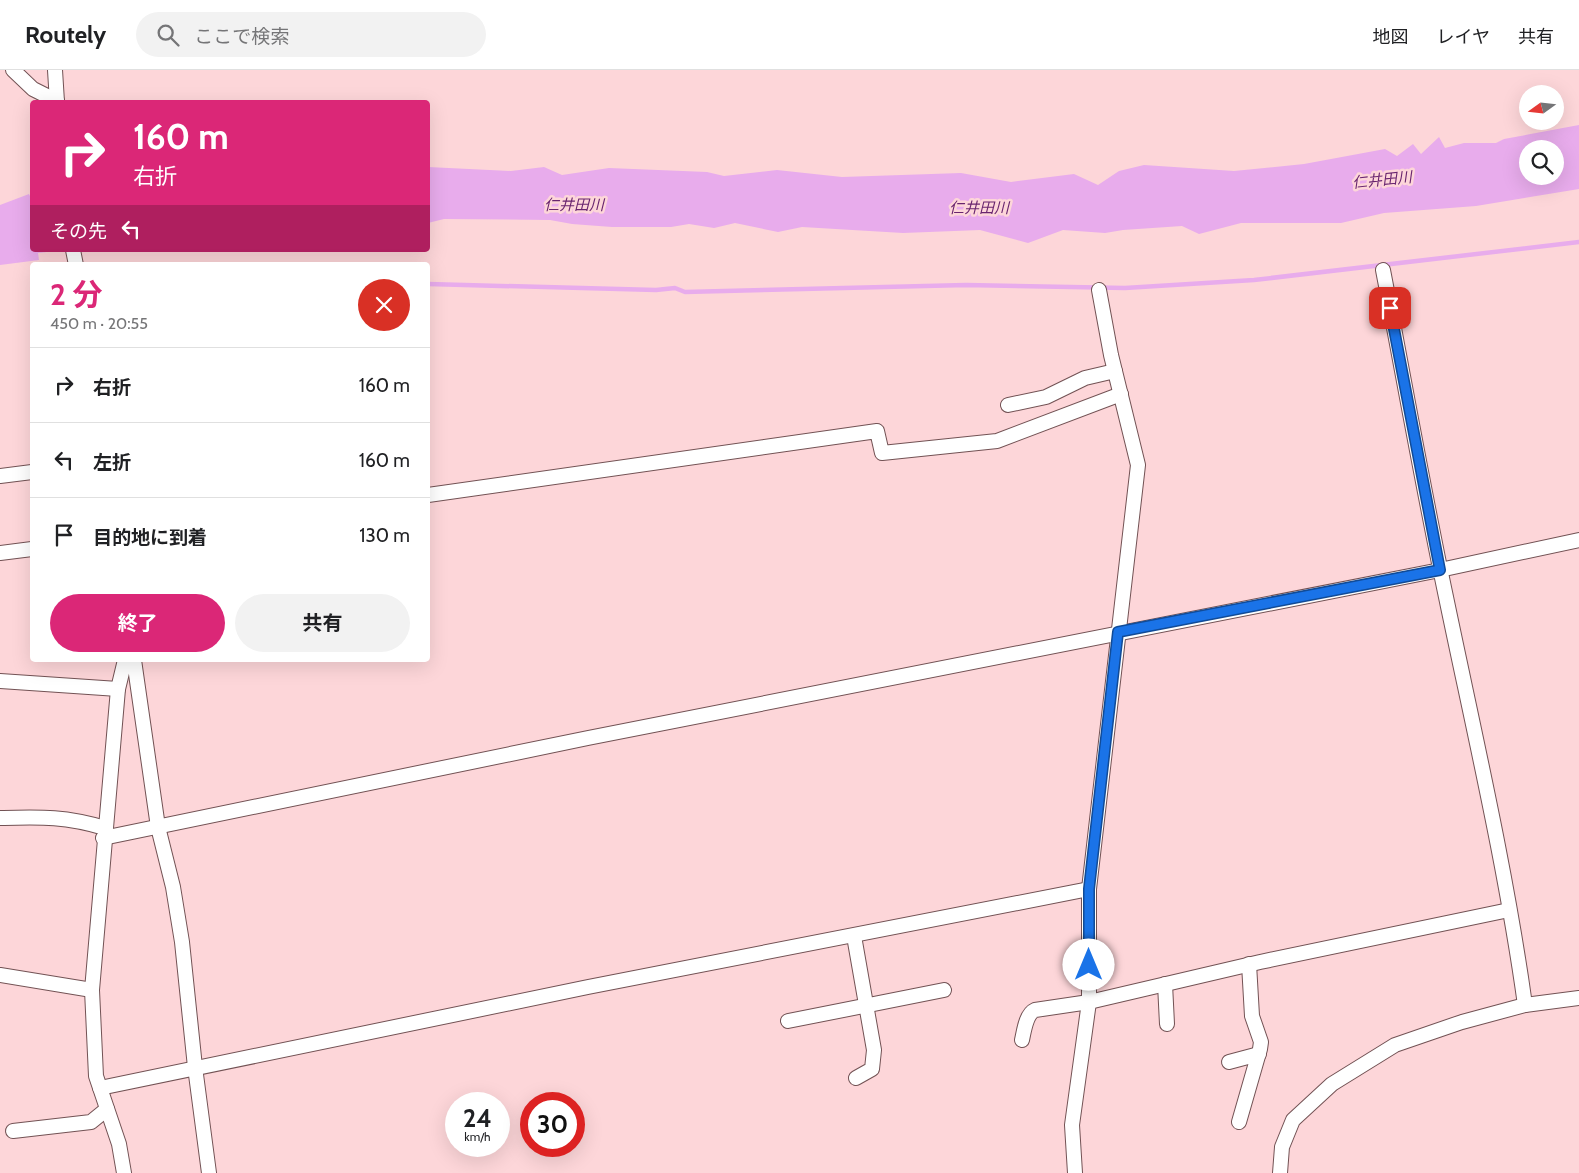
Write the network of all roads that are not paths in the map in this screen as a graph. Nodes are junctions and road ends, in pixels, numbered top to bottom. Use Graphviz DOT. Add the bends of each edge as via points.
graph roads {
  1 [pos="13,70"];
  2 [pos="55,70"];
  3 [pos="53,100"];
  4 [pos="57,100"];
  5 [pos="1383,270"];
  6 [pos="1100,290"];
  7 [pos="1115,371"];
  8 [pos="1121,394"];
  9 [pos="1008,405"];
  10 [pos="30,472"];
  11 [pos="0,476"];
  12 [pos="430,495"];
  13 [pos="1579,540"];
  14 [pos="30,550"];
  15 [pos="0,553"];
  16 [pos="1440,570"];
  17 [pos="1118,632"];
  18 [pos="125,662"];
  19 [pos="134,662"];
  20 [pos="0,681"];
  21 [pos="118,689"];
  22 [pos="0,818"];
  23 [pos="158,827"];
  24 [pos="104,833"];
  25 [pos="1089,889"];
  26 [pos="1509,910"];
  27 [pos="854,936"];
  28 [pos="1250,964"];
  29 [pos="0,975"];
  30 [pos="1165,984"];
  31 [pos="92,990"];
  32 [pos="944,990"];
  33 [pos="1579,998"];
  34 [pos="1089,1002"];
  35 [pos="868,1005"];
  36 [pos="1525,1005"];
  37 [pos="788,1021"];
  38 [pos="1168,1024"];
  39 [pos="1022,1040"];
  40 [pos="1259,1054"];
  41 [pos="1229,1062"];
  42 [pos="195,1068"];
  43 [pos="856,1078"];
  44 [pos="100,1088"];
  45 [pos="107,1109"];
  46 [pos="1239,1122"];
  47 [pos="13,1131"];
  48 [pos="124,1173"];
  49 [pos="209,1173"];
  50 [pos="1075,1173"];
  51 [pos="1280,1173"];
  1 -- 3 [label="street" via="33,89"];
  2 -- 4 [label="street"];
  5 -- 16 [label="street"];
  6 -- 7 [label="street"];
  7 -- 8 [label="street"];
  7 -- 9 [label="street" via="1085,378 1046,397"];
  8 -- 12 [label="street" via="998,441 882,452 877,431"];
  8 -- 17 [label="street" via="1138,465"];
  10 -- 11 [label="street"];
  13 -- 16 [label="street"];
  14 -- 15 [label="street"];
  16 -- 17 [label="street"];
  16 -- 26 [label="street"];
  17 -- 23 [label="street"];
  17 -- 25 [label="street"];
  18 -- 21 [label="street"];
  19 -- 23 [label="street"];
  20 -- 21 [label="street"];
  21 -- 24 [label="street"];
  22 -- 24 [label="street" via="56,816 76,819"];
  23 -- 24 [label="street"];
  23 -- 42 [label="street" via="173,887"];
  24 -- 31 [label="street"];
  25 -- 27 [label="street"];
  25 -- 34 [label="street"];
  26 -- 28 [label="street"];
  26 -- 36 [label="street"];
  27 -- 35 [label="street"];
  27 -- 42 [label="street"];
  28 -- 30 [label="street"];
  28 -- 40 [label="street" via="1252,1016 1261,1042"];
  29 -- 31 [label="street"];
  30 -- 34 [label="street"];
  30 -- 38 [label="street"];
  31 -- 44 [label="street" via="96,1076"];
  32 -- 35 [label="street"];
  33 -- 36 [label="street"];
  34 -- 39 [label="street" via="1031,1012"];
  34 -- 50 [label="street" via="1072,1125"];
  35 -- 37 [label="street"];
  35 -- 43 [label="street" via="873,1032 873,1063 872,1069"];
  36 -- 51 [label="street" via="1395,1045 1332,1084 1293,1120 1282,1147"];
  40 -- 41 [label="street"];
  40 -- 46 [label="street"];
  42 -- 44 [label="street"];
  42 -- 49 [label="street"];
  44 -- 45 [label="street"];
  45 -- 47 [label="street" via="91,1122"];
  45 -- 48 [label="street" via="119,1144"];
}
